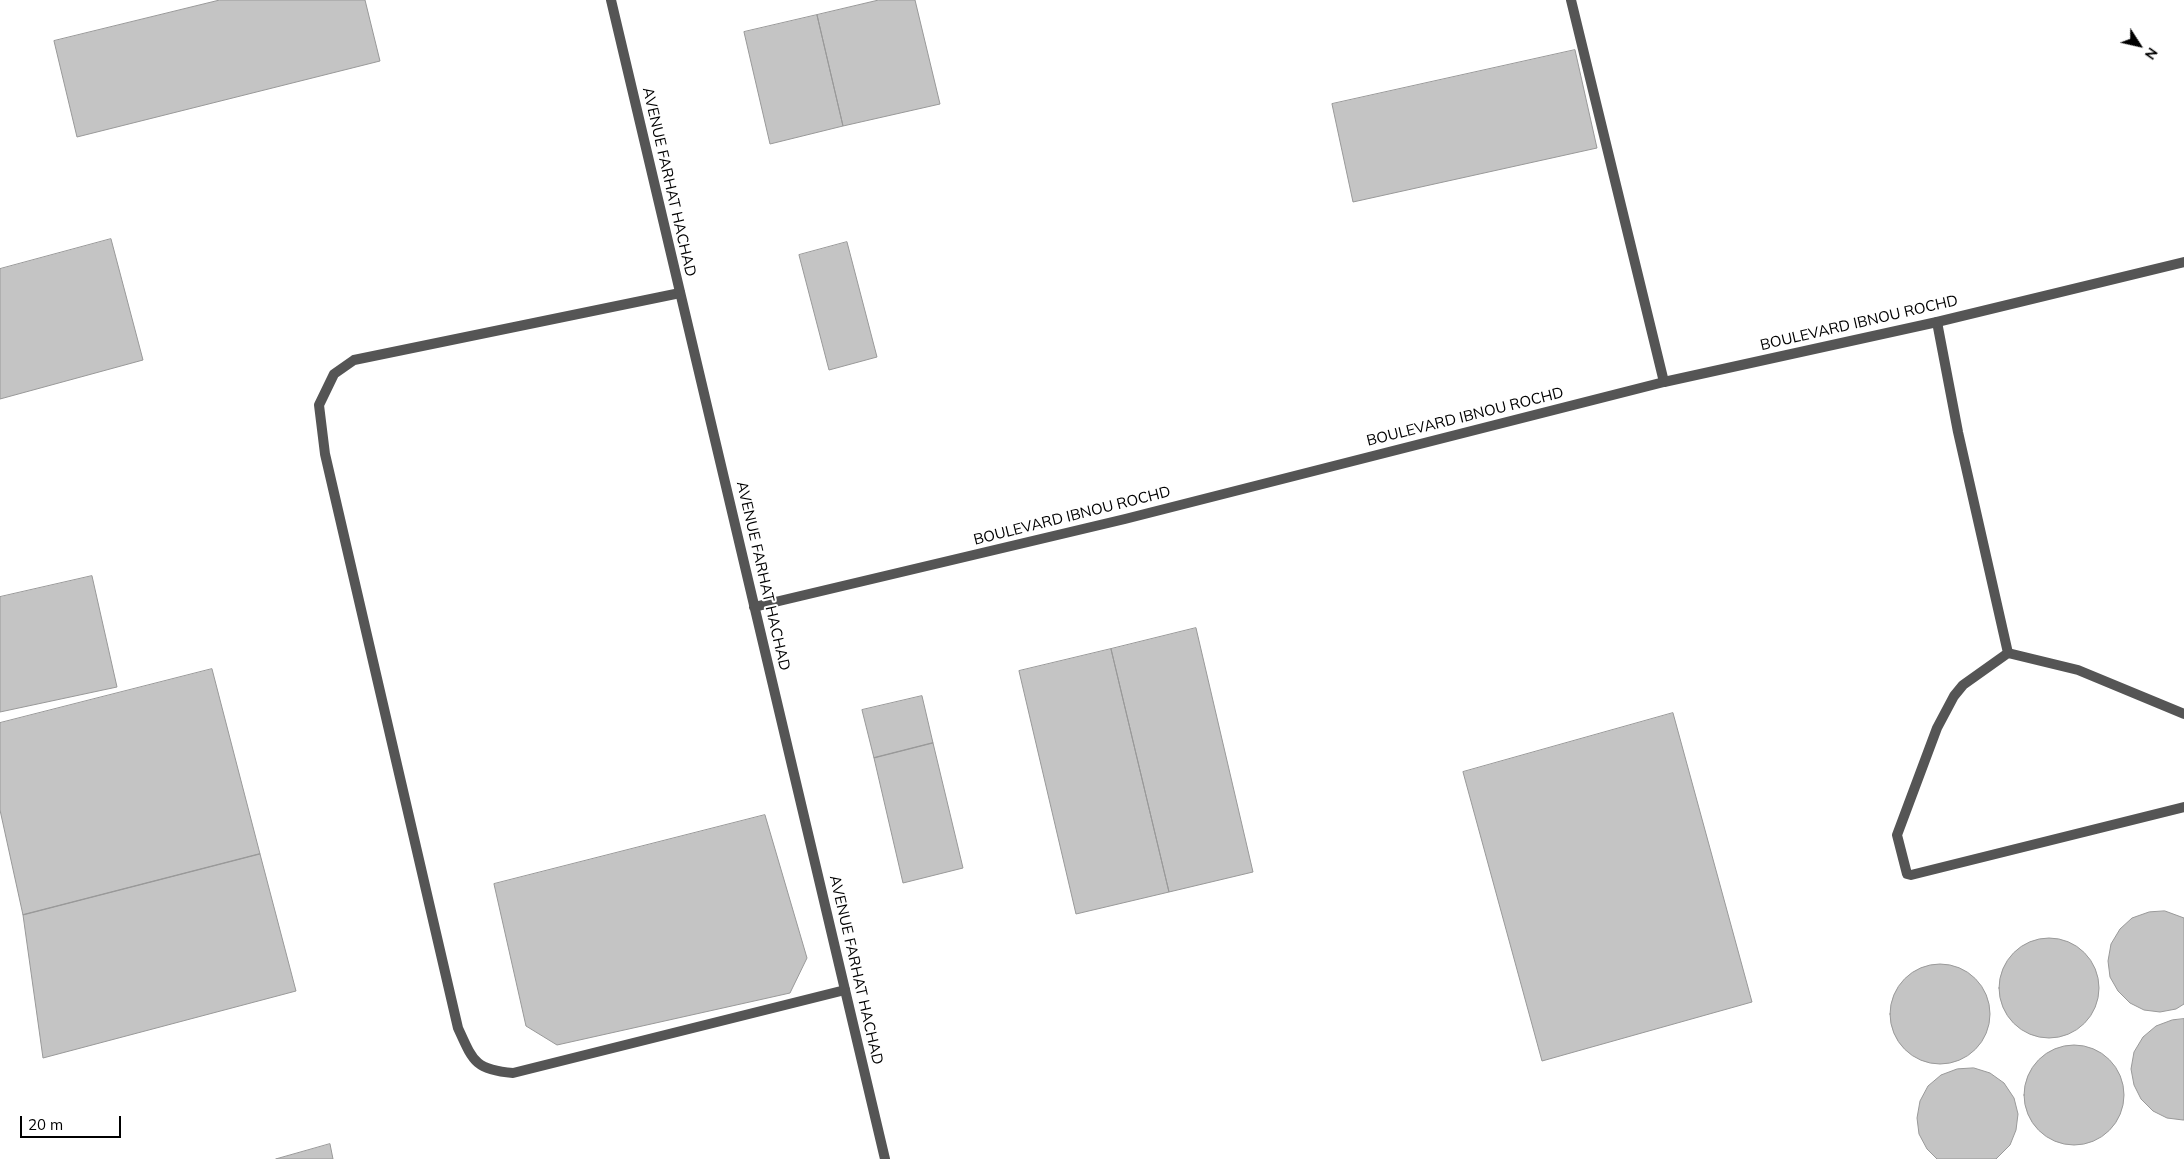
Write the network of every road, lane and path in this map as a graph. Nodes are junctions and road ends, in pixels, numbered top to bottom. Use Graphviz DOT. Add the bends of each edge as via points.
graph roads {
  1 [pos="612,0"];
  2 [pos="1571,0"];
  3 [pos="2184,262"];
  4 [pos="680,292"];
  5 [pos="1937,322"];
  6 [pos="1664,382"];
  7 [pos="754,607"];
  8 [pos="2008,653"];
  9 [pos="2184,714"];
  10 [pos="2184,807"];
  11 [pos="845,990"];
  12 [pos="885,1159"];
  1 -- 4 [label="street, AVENUE FARHAT HACHAD"];
  2 -- 6 [label="street"];
  3 -- 5 [label="street, BOULEVARD IBNOU ROCHD"];
  4 -- 7 [label="street, AVENUE FARHAT HACHAD"];
  4 -- 11 [label="street" via="354,360 334,374 319,405 325,454 458,1028 472,1059 491,1071 513,1073"];
  5 -- 6 [label="street, BOULEVARD IBNOU ROCHD"];
  5 -- 8 [label="street" via="1958,432"];
  6 -- 7 [label="street, BOULEVARD IBNOU ROCHD" via="1125,519"];
  7 -- 11 [label="street, AVENUE FARHAT HACHAD"];
  8 -- 9 [label="street" via="2078,670"];
  8 -- 10 [label="street" via="1963,685 1937,728 1896,835 1908,875"];
  11 -- 12 [label="street, AVENUE FARHAT HACHAD"];
}
